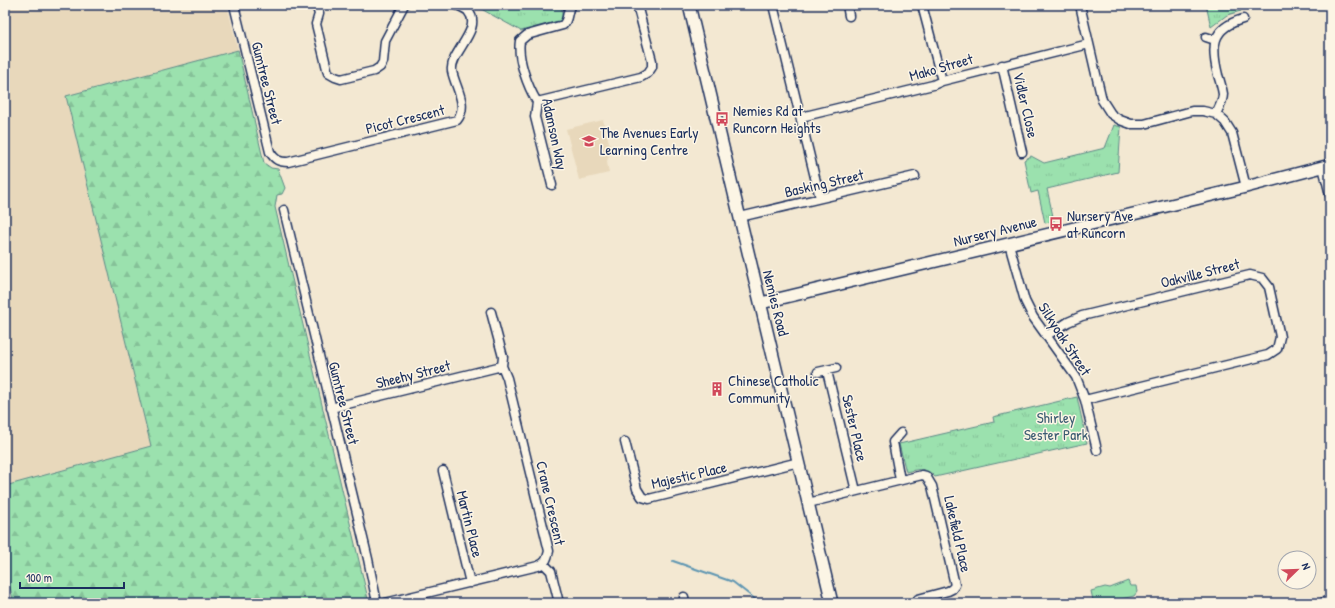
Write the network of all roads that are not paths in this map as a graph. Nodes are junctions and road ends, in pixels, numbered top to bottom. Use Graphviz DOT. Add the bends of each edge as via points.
graph roads {
  1 [pos="234,5"];
  2 [pos="316,5"];
  3 [pos="404,5"];
  4 [pos="457,5"];
  5 [pos="572,5"];
  6 [pos="637,5"];
  7 [pos="773,5"];
  8 [pos="847,5"];
  9 [pos="922,5"];
  10 [pos="1080,5"];
  11 [pos="689,7"];
  12 [pos="849,16"];
  13 [pos="1243,20"];
  14 [pos="1206,37"];
  15 [pos="1215,40"];
  16 [pos="1089,44"];
  17 [pos="1002,65"];
  18 [pos="942,81"];
  19 [pos="538,102"];
  20 [pos="1216,114"];
  21 [pos="801,117"];
  22 [pos="1022,152"];
  23 [pos="280,162"];
  24 [pos="1326,166"];
  25 [pos="915,176"];
  26 [pos="552,185"];
  27 [pos="1246,187"];
  28 [pos="1330,195"];
  29 [pos="820,198"];
  30 [pos="284,210"];
  31 [pos="740,217"];
  32 [pos="1009,244"];
  33 [pos="761,303"];
  34 [pos="491,312"];
  35 [pos="1046,336"];
  36 [pos="502,366"];
  37 [pos="836,368"];
  38 [pos="827,370"];
  39 [pos="818,372"];
  40 [pos="1085,400"];
  41 [pos="331,408"];
  42 [pos="901,433"];
  43 [pos="625,442"];
  44 [pos="1097,450"];
  45 [pos="799,462"];
  46 [pos="443,471"];
  47 [pos="900,480"];
  48 [pos="856,492"];
  49 [pos="808,503"];
  50 [pos="544,564"];
  51 [pos="470,583"];
  52 [pos="918,599"];
  53 [pos="1330,602"];
  54 [pos="377,603"];
  55 [pos="385,603"];
  56 [pos="559,603"];
  57 [pos="832,603"];
  58 [pos="1326,603"];
  1 -- 23 [label="street, Gumtree Street" via="270,152"];
  2 -- 3 [label="street" via="319,14 316,24 328,73 341,79 374,71 380,67 383,62 385,41"];
  4 -- 23 [label="street, Picot Crescent" via="468,11 472,18 472,26 452,69 462,105 462,114 457,120"];
  5 -- 19 [label="street, Adamson Way" via="567,21 563,25 527,35 520,41 519,49 530,90"];
  6 -- 19 [label="street" via="652,61 648,73 641,77"];
  7 -- 21 [label="street"];
  8 -- 12 [label="street"];
  9 -- 18 [label="street"];
  10 -- 16 [label="street"];
  11 -- 31 [label="street, Nemies Road"];
  13 -- 15 [label="street" via="1234,22"];
  14 -- 15 [label="street"];
  15 -- 20 [label="street" via="1213,50 1223,93"];
  16 -- 17 [label="street, Mako Street"];
  16 -- 20 [label="street" via="1102,100 1111,114 1120,120 1131,124 1144,124 1192,111"];
  17 -- 18 [label="street, Mako Street"];
  17 -- 22 [label="street, Vidler Close"];
  18 -- 21 [label="street, Mako Street"];
  19 -- 26 [label="street, Adamson Way" via="535,116"];
  20 -- 27 [label="street" via="1232,133"];
  21 -- 29 [label="street"];
  24 -- 27 [label="street, Nursery Avenue"];
  24 -- 28 [label="street"];
  25 -- 29 [label="street, Basking Street"];
  27 -- 32 [label="street, Nursery Avenue"];
  29 -- 31 [label="street, Basking Street"];
  30 -- 41 [label="street, Gumtree Street"];
  31 -- 33 [label="street, Nemies Road"];
  32 -- 33 [label="street, Nursery Avenue"];
  32 -- 35 [label="street, Silkyoak Street" via="1025,301"];
  33 -- 45 [label="street, Nemies Road"];
  34 -- 36 [label="street, Crane Crescent" via="503,358"];
  35 -- 40 [label="street, Silkyoak Street" via="1076,377"];
  35 -- 40 [label="street, Oakville Street" via="1082,316 1250,275 1262,278 1269,287 1280,337 1277,349 1268,355"];
  36 -- 41 [label="street, Sheehy Street"];
  36 -- 50 [label="street, Crane Crescent" via="549,551"];
  37 -- 38 [label="street"];
  38 -- 39 [label="street"];
  38 -- 48 [label="street, Sester Place"];
  40 -- 44 [label="street, Silkyoak Street"];
  41 -- 54 [label="street, Gumtree Street"];
  42 -- 47 [label="street" via="892,442"];
  43 -- 45 [label="street, Majestic Place" via="637,489 642,497 649,499"];
  45 -- 49 [label="street, Nemies Road"];
  46 -- 51 [label="street, Martin Place"];
  47 -- 48 [label="street, Lakefield Place"];
  47 -- 52 [label="street, Lakefield Place" via="922,475 926,476 932,486 954,579 952,589"];
  48 -- 49 [label="street, Lakefield Place"];
  49 -- 57 [label="street, Nemies Road"];
  50 -- 51 [label="street, Crane Crescent"];
  50 -- 56 [label="street" via="551,571"];
  51 -- 55 [label="street, Crane Crescent"];
  53 -- 58 [label="street"];
}
